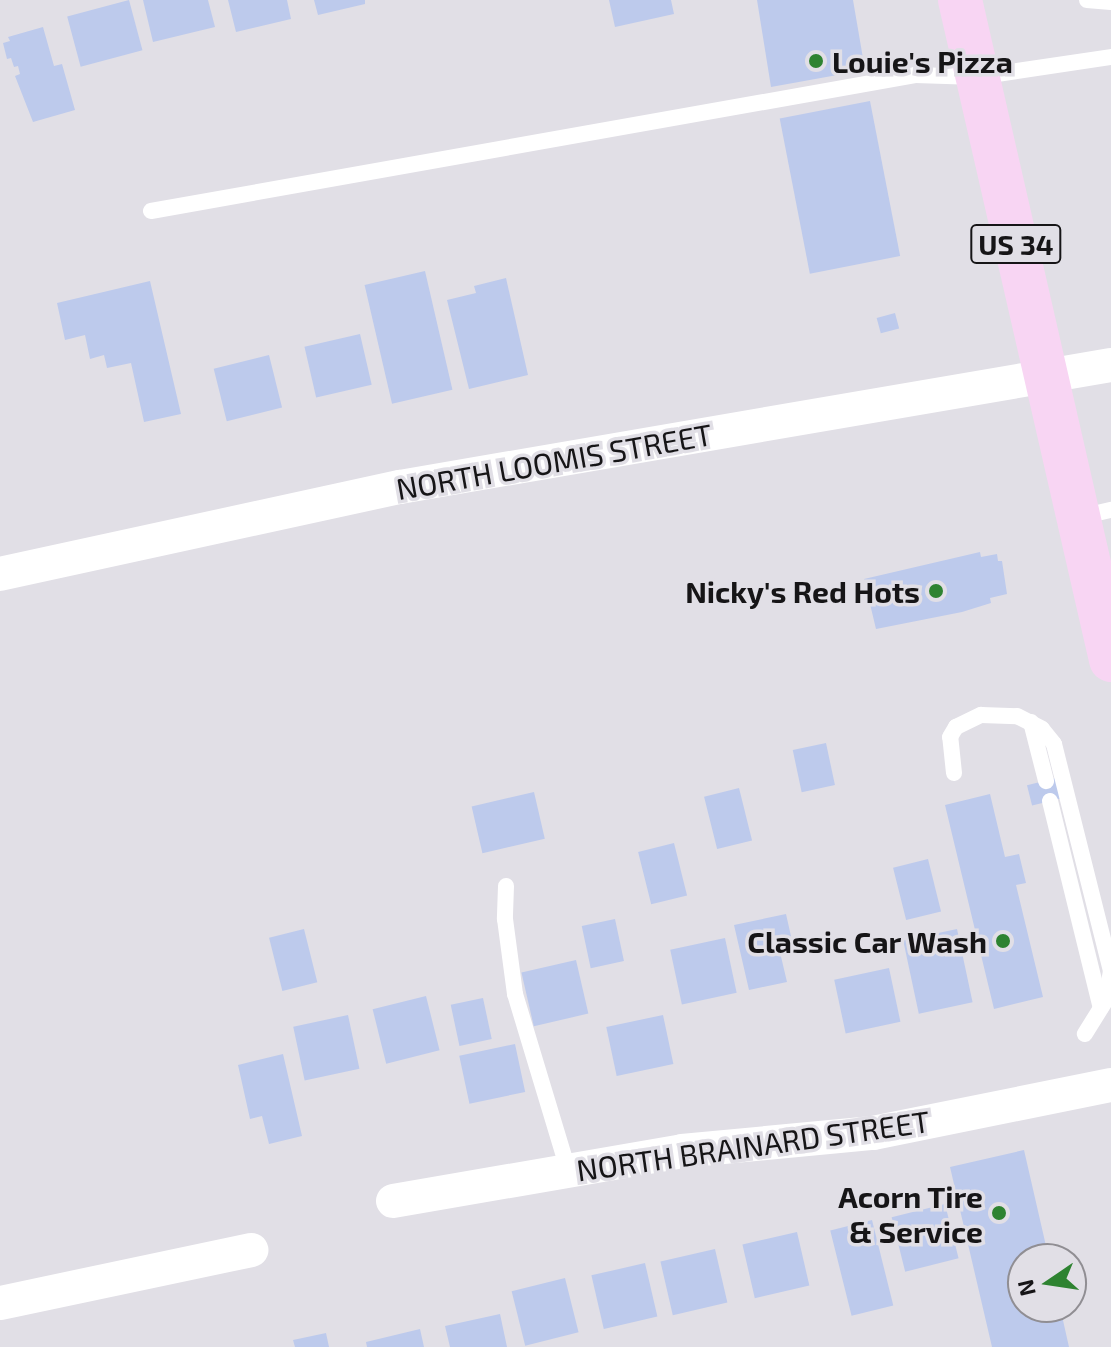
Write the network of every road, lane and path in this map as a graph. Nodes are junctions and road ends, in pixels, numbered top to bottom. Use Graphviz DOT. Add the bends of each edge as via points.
graph roads {
  1 [pos="960,0"];
  2 [pos="1087,0"];
  3 [pos="1111,2"];
  4 [pos="1111,57"];
  5 [pos="977,77"];
  6 [pos="151,211"];
  7 [pos="1111,365"];
  8 [pos="1045,374"];
  9 [pos="1094,514"];
  10 [pos="0,574"];
  11 [pos="1111,660"];
  12 [pos="1031,722"];
  13 [pos="954,773"];
  14 [pos="1046,781"];
  15 [pos="1050,801"];
  16 [pos="506,886"];
  17 [pos="1101,1008"];
  18 [pos="1085,1034"];
  19 [pos="1111,1085"];
  20 [pos="568,1170"];
  21 [pos="393,1201"];
  22 [pos="251,1250"];
  23 [pos="0,1303"];
  1 -- 5 [label="main road, US 34"];
  2 -- 3 [label="lane"];
  4 -- 5 [label="lane"];
  5 -- 6 [label="lane" via="915,75"];
  5 -- 8 [label="main road, US 34"];
  7 -- 8 [label="street, NORTH LOOMIS STREET"];
  8 -- 9 [label="main road, US 34"];
  8 -- 10 [label="street, NORTH LOOMIS STREET" via="400,487"];
  9 -- 11 [label="main road, US 34"];
  12 -- 13 [label="lane" via="997,713 967,720 950,737"];
  12 -- 14 [label="lane"];
  12 -- 17 [label="lane" via="1042,729 1060,760 1111,971"];
  15 -- 17 [label="lane"];
  16 -- 20 [label="lane" via="515,994"];
  17 -- 18 [label="lane"];
  19 -- 20 [label="street, NORTH BRAINARD STREET" via="873,1133 682,1151"];
  20 -- 21 [label="street, NORTH BRAINARD STREET"];
  22 -- 23 [label="street"];
}
